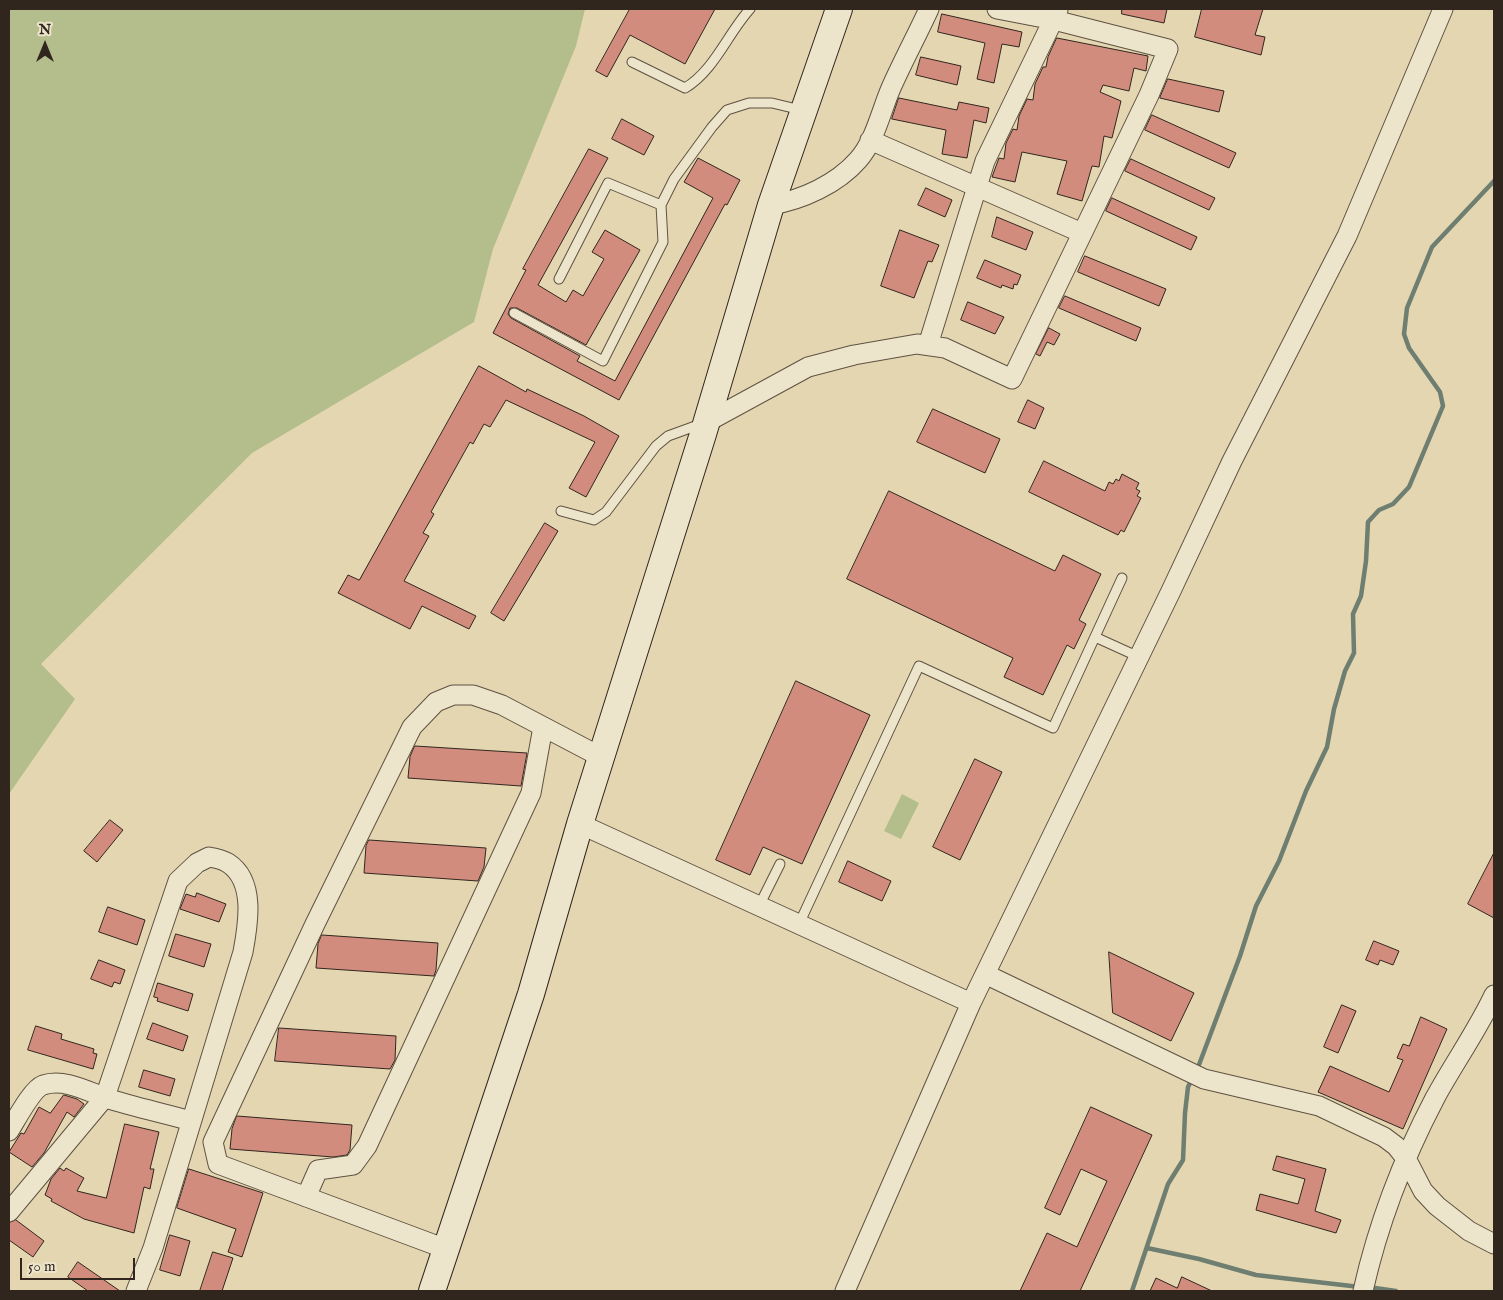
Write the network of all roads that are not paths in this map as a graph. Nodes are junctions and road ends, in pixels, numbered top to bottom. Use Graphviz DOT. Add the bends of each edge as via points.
graph roads {
  1 [pos="750,9"];
  2 [pos="839,9"];
  3 [pos="929,9"];
  4 [pos="997,9"];
  5 [pos="1443,9"];
  6 [pos="1056,14"];
  7 [pos="632,62"];
  8 [pos="803,110"];
  9 [pos="870,140"];
  10 [pos="976,188"];
  11 [pos="661,205"];
  12 [pos="771,205"];
  13 [pos="1082,233"];
  14 [pos="559,279"];
  15 [pos="514,313"];
  16 [pos="928,345"];
  17 [pos="707,422"];
  18 [pos="561,511"];
  19 [pos="1122,578"];
  20 [pos="1095,637"];
  21 [pos="1139,658"];
  22 [pos="544,727"];
  23 [pos="601,757"];
  24 [pos="580,824"];
  25 [pos="780,864"];
  26 [pos="759,906"];
  27 [pos="799,924"];
  28 [pos="985,974"];
  29 [pos="1494,995"];
  30 [pos="971,1003"];
  31 [pos="105,1097"];
  32 [pos="191,1121"];
  33 [pos="9,1131"];
  34 [pos="1407,1160"];
  35 [pos="306,1197"];
  36 [pos="9,1212"];
  37 [pos="1494,1244"];
  38 [pos="446,1249"];
  39 [pos="1363,1288"];
  40 [pos="136,1291"];
  41 [pos="432,1291"];
  42 [pos="845,1291"];
  1 -- 7 [label="lane" via="698,80 685,88"];
  2 -- 8 [label="street"];
  3 -- 9 [label="street"];
  4 -- 6 [label="street"];
  5 -- 21 [label="street" via="1347,236 1232,461"];
  6 -- 10 [label="street" via="985,160"];
  6 -- 13 [label="street" via="1168,49"];
  8 -- 11 [label="lane" via="772,103 749,103 727,110 674,179"];
  8 -- 12 [label="street"];
  9 -- 10 [label="street"];
  9 -- 12 [label="street" via="858,160 838,177 810,194"];
  10 -- 13 [label="street"];
  10 -- 16 [label="street"];
  11 -- 14 [label="lane" via="608,184"];
  11 -- 15 [label="lane" via="663,242 603,361"];
  12 -- 17 [label="street"];
  13 -- 16 [label="street" via="1012,379 945,348"];
  16 -- 17 [label="street" via="881,350 808,367"];
  17 -- 18 [label="lane" via="668,436 656,446 606,512 594,520"];
  17 -- 23 [label="street"];
  19 -- 20 [label="lane"];
  20 -- 21 [label="lane"];
  20 -- 27 [label="lane" via="1053,728 918,666"];
  21 -- 28 [label="street"];
  22 -- 23 [label="street"];
  22 -- 35 [label="street" via="531,793 367,1146 353,1165 318,1170"];
  22 -- 35 [label="street" via="502,705 473,696 453,696 436,702 412,727 213,1142 218,1164"];
  23 -- 24 [label="street"];
  24 -- 26 [label="street"];
  24 -- 38 [label="street" via="531,994"];
  25 -- 26 [label="lane"];
  26 -- 27 [label="street"];
  27 -- 30 [label="street"];
  28 -- 30 [label="street"];
  28 -- 34 [label="street" via="1204,1079 1319,1106 1384,1137"];
  29 -- 34 [label="street" via="1435,1099"];
  30 -- 42 [label="street"];
  31 -- 32 [label="street"];
  31 -- 32 [label="street" via="178,881 209,857 229,863 244,883 249,917 244,952"];
  31 -- 33 [label="street" via="82,1088 44,1085 36,1090"];
  31 -- 36 [label="street"];
  32 -- 40 [label="street" via="153,1248"];
  34 -- 37 [label="street" via="1423,1191 1436,1206 1469,1231"];
  34 -- 39 [label="street" via="1386,1205"];
  35 -- 38 [label="street"];
  38 -- 41 [label="street"];
}
